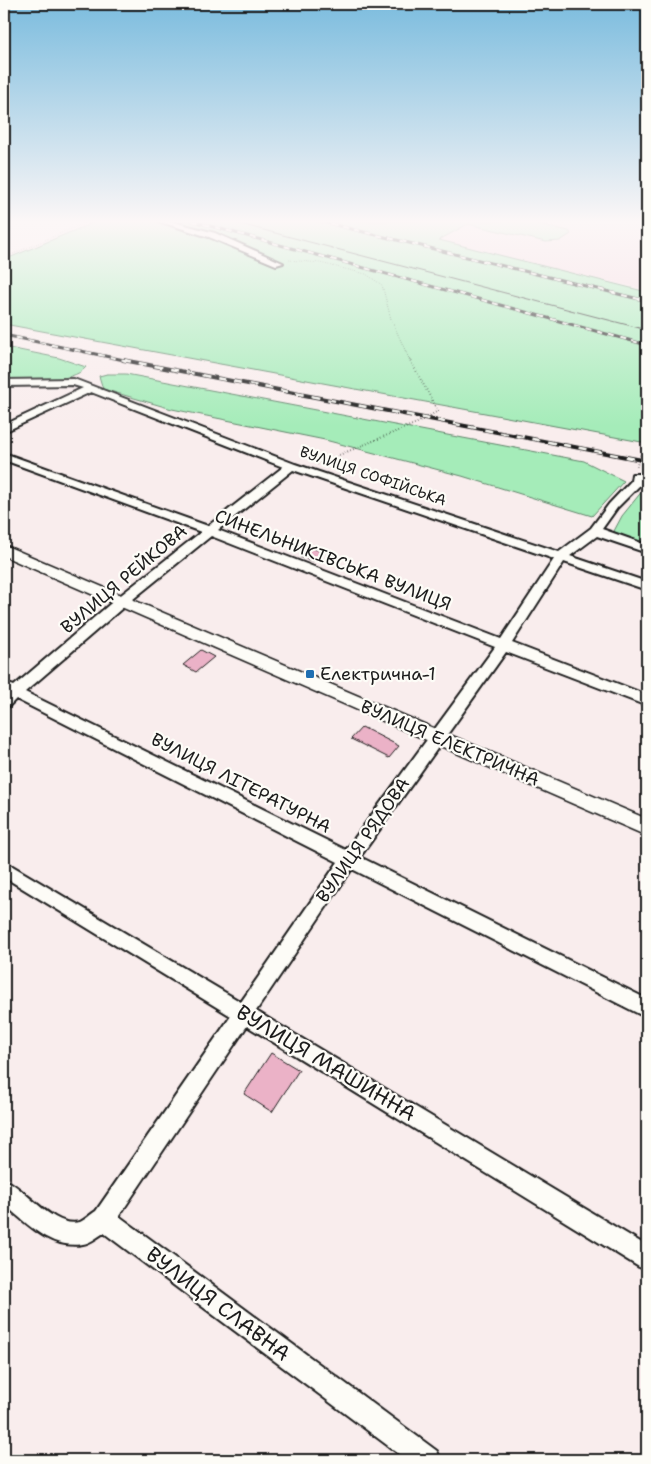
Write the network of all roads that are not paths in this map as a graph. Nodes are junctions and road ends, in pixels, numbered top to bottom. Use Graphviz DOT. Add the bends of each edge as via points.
graph roads {
  1 [pos="4,383"];
  2 [pos="91,388"];
  3 [pos="4,429"];
  4 [pos="4,456"];
  5 [pos="296,468"];
  6 [pos="636,476"];
  7 [pos="210,530"];
  8 [pos="596,531"];
  9 [pos="647,548"];
  10 [pos="4,550"];
  11 [pos="562,556"];
  12 [pos="647,586"];
  13 [pos="122,601"];
  14 [pos="503,646"];
  15 [pos="8,694"];
  16 [pos="647,701"];
  17 [pos="437,737"];
  18 [pos="647,828"];
  19 [pos="348,859"];
  20 [pos="4,868"];
  21 [pos="647,1009"];
  22 [pos="244,1014"];
  23 [pos="4,1190"];
  24 [pos="104,1219"];
  25 [pos="647,1260"];
  26 [pos="428,1460"];
  1 -- 2 [label="street, ВУЛИЦЯ СОФІЙСЬКА" via="74,382"];
  2 -- 3 [label="street"];
  2 -- 5 [label="street, ВУЛИЦЯ СОФІЙСЬКА"];
  4 -- 7 [label="street, СИНЕЛЬНИКІВСЬКА ВУЛИЦЯ"];
  5 -- 7 [label="street, ВУЛИЦЯ РЕЙКОВА"];
  5 -- 11 [label="street, ВУЛИЦЯ СОФІЙСЬКА"];
  6 -- 8 [label="street, ВУЛИЦЯ РЯДОВА" via="637,482 613,506"];
  7 -- 13 [label="street, ВУЛИЦЯ РЕЙКОВА"];
  7 -- 14 [label="street, СИНЕЛЬНИКІВСЬКА ВУЛИЦЯ"];
  8 -- 9 [label="street"];
  8 -- 11 [label="street, ВУЛИЦЯ РЯДОВА"];
  10 -- 13 [label="street, ВУЛИЦЯ ЕЛЕКТРИЧНА"];
  11 -- 12 [label="street, ВУЛИЦЯ СОФІЙСЬКА"];
  11 -- 14 [label="street, ВУЛИЦЯ РЯДОВА"];
  13 -- 15 [label="street, ВУЛИЦЯ РЕЙКОВА"];
  13 -- 17 [label="street, ВУЛИЦЯ ЕЛЕКТРИЧНА"];
  14 -- 16 [label="street, СИНЕЛЬНИКІВСЬКА ВУЛИЦЯ"];
  14 -- 17 [label="street, ВУЛИЦЯ РЯДОВА"];
  15 -- 19 [label="street, ВУЛИЦЯ ЛІТЕРАТУРНА"];
  17 -- 18 [label="street, ВУЛИЦЯ ЕЛЕКТРИЧНА"];
  17 -- 19 [label="street, ВУЛИЦЯ РЯДОВА"];
  19 -- 21 [label="street, ВУЛИЦЯ ЛІТЕРАТУРНА"];
  19 -- 22 [label="street, ВУЛИЦЯ РЯДОВА"];
  20 -- 22 [label="street, ВУЛИЦЯ МАШИННА"];
  22 -- 24 [label="street, ВУЛИЦЯ РЯДОВА"];
  22 -- 25 [label="street, ВУЛИЦЯ МАШИННА"];
  23 -- 24 [label="street" via="60,1233 83,1233"];
  24 -- 26 [label="street, ВУЛИЦЯ СЛАВНА"];
}
